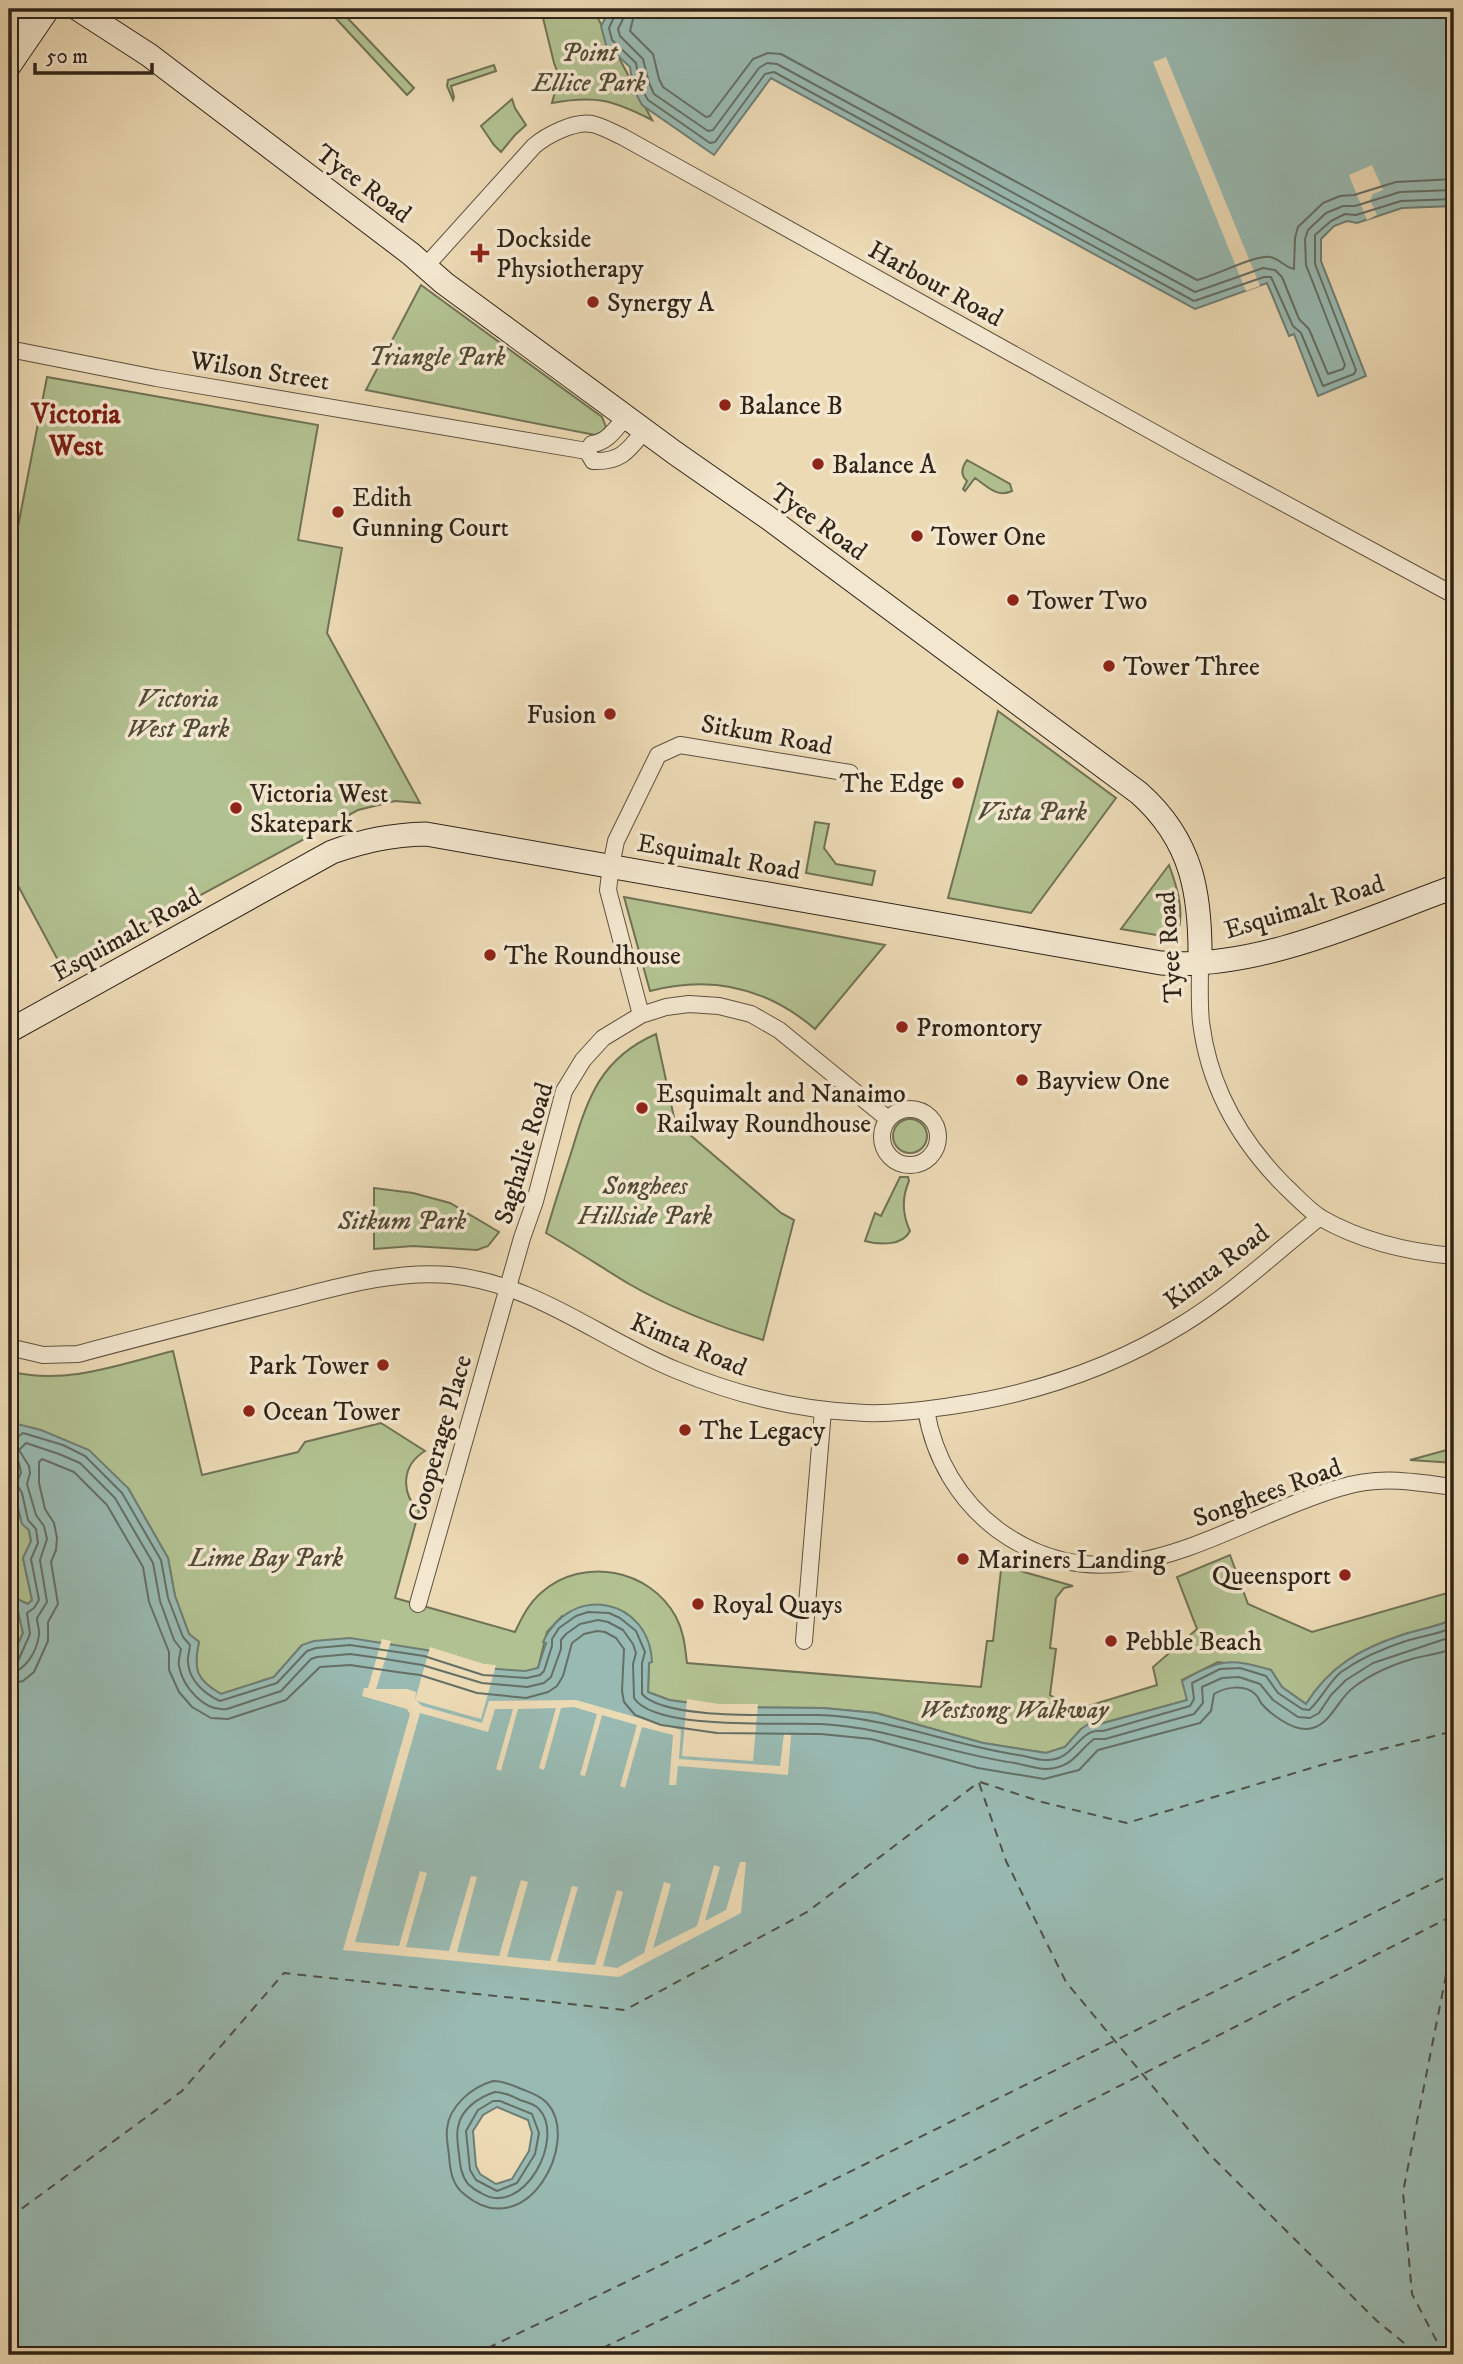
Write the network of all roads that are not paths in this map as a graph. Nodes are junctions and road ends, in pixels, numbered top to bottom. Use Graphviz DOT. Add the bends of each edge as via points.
graph roads {
  1 [pos="13,9"];
  2 [pos="48,9"];
  3 [pos="78,9"];
  4 [pos="106,9"];
  5 [pos="125,39"];
  6 [pos="10,64"];
  7 [pos="425,267"];
  8 [pos="9,349"];
  9 [pos="626,417"];
  10 [pos="644,430"];
  11 [pos="587,451"];
  12 [pos="1454,595"];
  13 [pos="850,774"];
  14 [pos="611,866"];
  15 [pos="1454,887"];
  16 [pos="1200,963"];
  17 [pos="641,1015"];
  18 [pos="9,1031"];
  19 [pos="888,1119"];
  20 [pos="1320,1217"];
  21 [pos="1454,1256"];
  22 [pos="508,1286"];
  23 [pos="9,1347"];
  24 [pos="823,1410"];
  25 [pos="926,1410"];
  26 [pos="1454,1487"];
  27 [pos="418,1604"];
  28 [pos="803,1641"];
  1 -- 6 [label="main road" via="20,35"];
  2 -- 6 [label="main road"];
  3 -- 5 [label="main road, Tyee Road"];
  4 -- 5 [label="main road"];
  5 -- 7 [label="main road, Tyee Road"];
  7 -- 9 [label="main road, Tyee Road"];
  7 -- 12 [label="street, Harbour Road" via="534,146 556,131 592,124"];
  8 -- 11 [label="street, Wilson Street"];
  9 -- 10 [label="main road, Tyee Road"];
  9 -- 11 [label="street"];
  10 -- 11 [label="street, Wilson Street" via="616,459 593,461"];
  10 -- 16 [label="main road, Tyee Road" via="1153,805 1182,849 1196,889"];
  13 -- 14 [label="street, Sitkum Road" via="680,745 658,755 616,841"];
  14 -- 16 [label="main road, Esquimalt Road" via="1161,963"];
  14 -- 17 [label="street, Sitkum Road" via="608,890"];
  14 -- 18 [label="main road, Esquimalt Road" via="426,834 363,841 332,852"];
  15 -- 16 [label="main road, Esquimalt Road" via="1282,947"];
  16 -- 20 [label="street, Tyee Road" via="1202,1024 1223,1102 1254,1154"];
  17 -- 19 [label="street, Saghalie Road" via="689,1004 751,1014 779,1030"];
  17 -- 22 [label="street, Saghalie Road" via="603,1038 564,1091"];
  20 -- 21 [label="street" via="1369,1239"];
  20 -- 25 [label="street, Kimta Road" via="1220,1298 1143,1346 1055,1384"];
  22 -- 23 [label="street, Kimta Road" via="446,1275 380,1278 78,1354 43,1355"];
  22 -- 24 [label="street, Kimta Road" via="675,1370 747,1395"];
  22 -- 27 [label="street, Cooperage Place"];
  24 -- 25 [label="street, Kimta Road"];
  24 -- 28 [label="street"];
  25 -- 26 [label="street, Songhees Road" via="947,1471 979,1514 1022,1545 1072,1563 1125,1565 1160,1558 1340,1487 1388,1479"];
}
